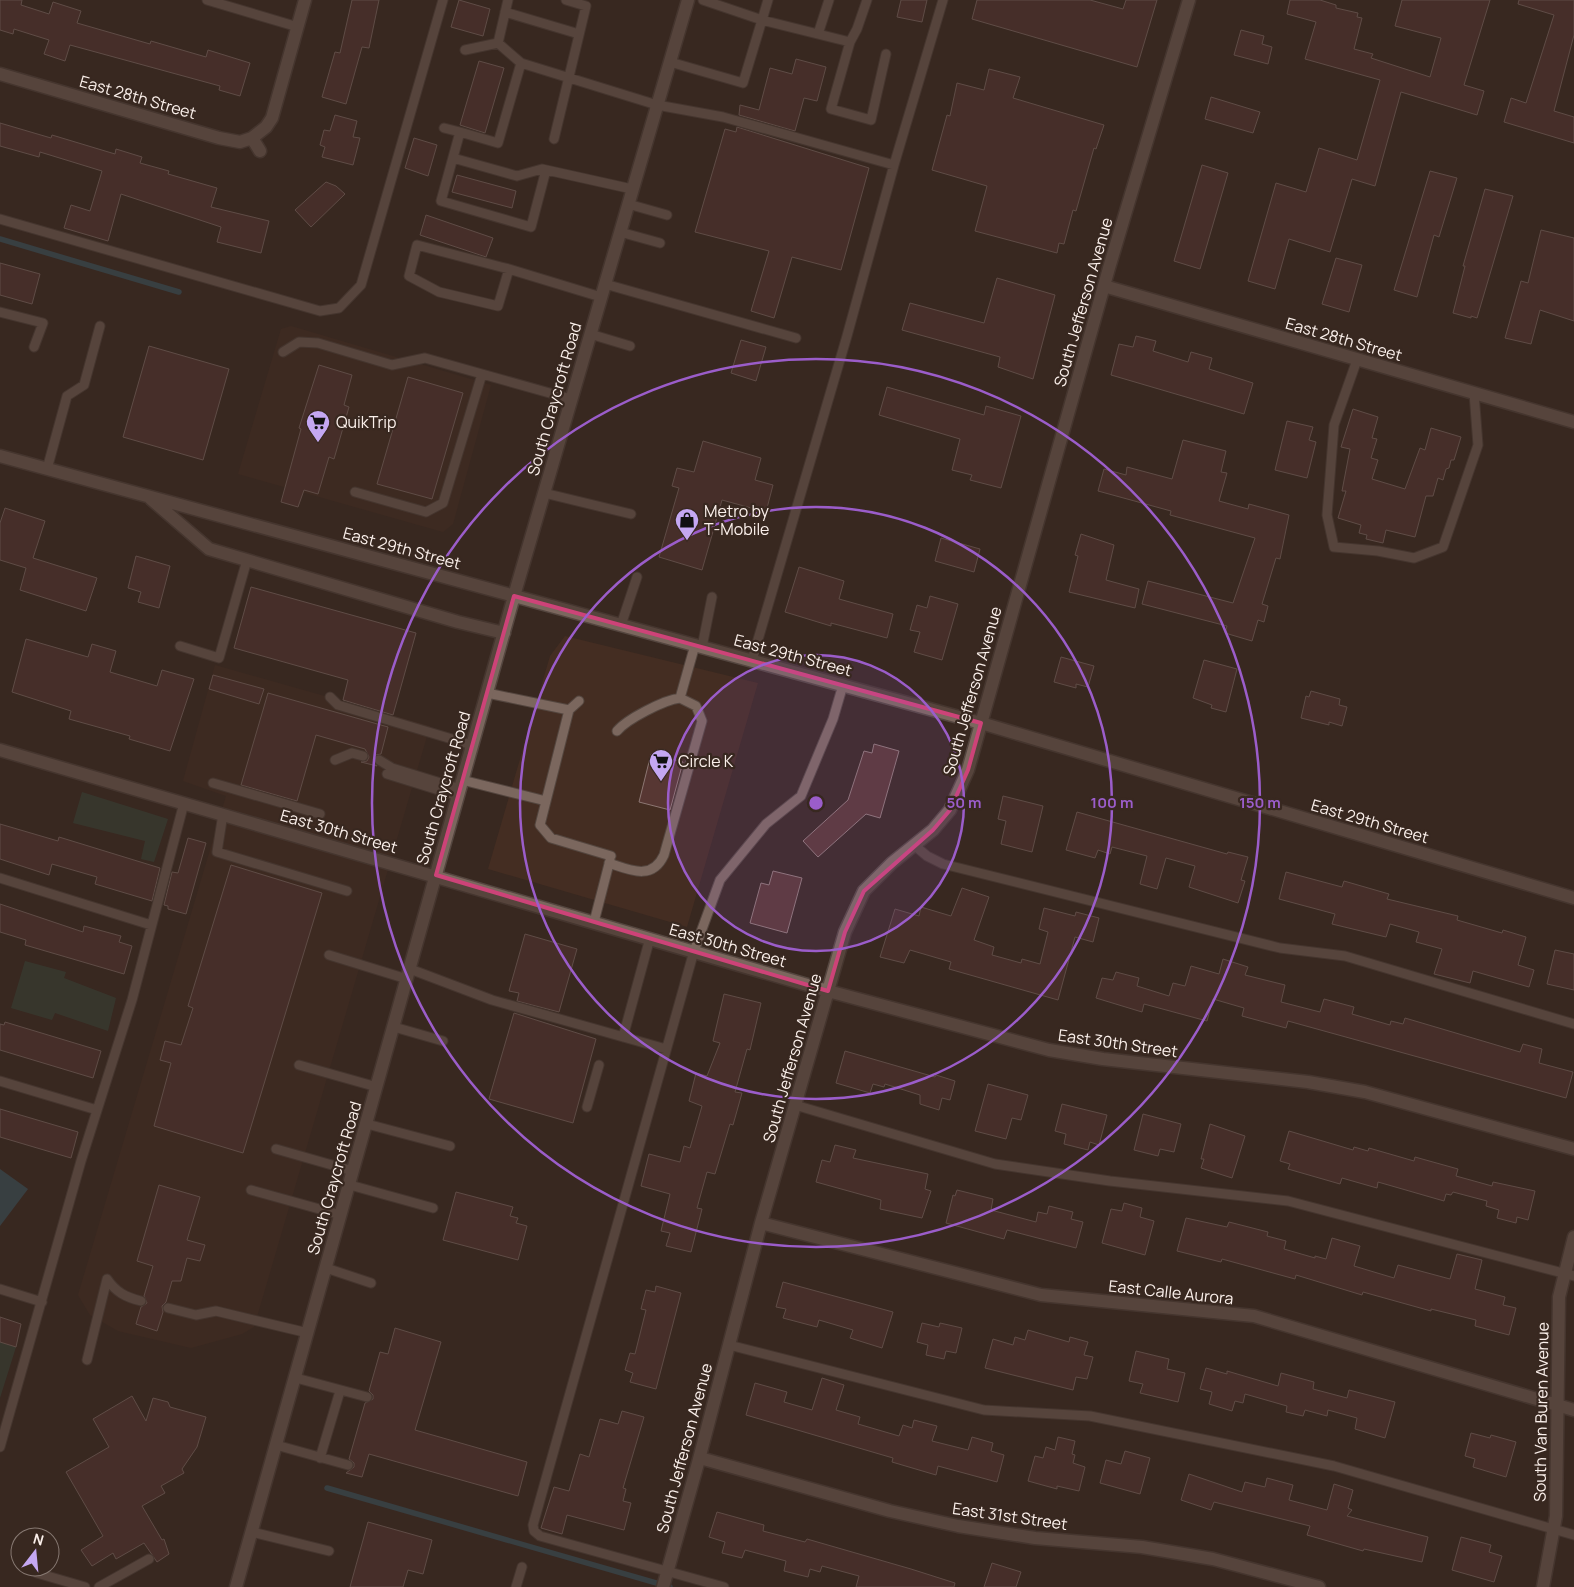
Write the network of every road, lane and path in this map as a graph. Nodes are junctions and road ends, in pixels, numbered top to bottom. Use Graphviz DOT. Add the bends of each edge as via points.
graph roads {
  1 [pos="207,0"];
  2 [pos="306,0"];
  3 [pos="443,0"];
  4 [pos="508,0"];
  5 [pos="566,0"];
  6 [pos="688,0"];
  7 [pos="703,0"];
  8 [pos="768,0"];
  9 [pos="829,0"];
  10 [pos="867,0"];
  11 [pos="944,0"];
  12 [pos="1189,0"];
  13 [pos="506,12"];
  14 [pos="762,20"];
  15 [pos="298,27"];
  16 [pos="579,34"];
  17 [pos="818,34"];
  18 [pos="850,42"];
  19 [pos="498,43"];
  20 [pos="465,50"];
  21 [pos="886,54"];
  22 [pos="670,62"];
  23 [pos="521,63"];
  24 [pos="0,74"];
  25 [pos="568,77"];
  26 [pos="657,104"];
  27 [pos="444,128"];
  28 [pos="460,132"];
  29 [pos="252,138"];
  30 [pos="554,138"];
  31 [pos="260,151"];
  32 [pos="453,158"];
  33 [pos="894,165"];
  34 [pos="546,170"];
  35 [pos="632,189"];
  36 [pos="628,204"];
  37 [pos="667,215"];
  38 [pos="0,219"];
  39 [pos="620,232"];
  40 [pos="660,243"];
  41 [pos="509,269"];
  42 [pos="605,284"];
  43 [pos="1104,286"];
  44 [pos="601,297"];
  45 [pos="0,312"];
  46 [pos="100,326"];
  47 [pos="590,334"];
  48 [pos="796,338"];
  49 [pos="630,346"];
  50 [pos="34,347"];
  51 [pos="283,352"];
  52 [pos="1357,360"];
  53 [pos="482,374"];
  54 [pos="1474,394"];
  55 [pos="571,399"];
  56 [pos="1574,422"];
  57 [pos="0,456"];
  58 [pos="48,469"];
  59 [pos="355,492"];
  60 [pos="544,493"];
  61 [pos="149,497"];
  62 [pos="631,514"];
  63 [pos="247,560"];
  64 [pos="637,577"];
  65 [pos="514,596"];
  66 [pos="712,597"];
  67 [pos="621,625"];
  68 [pos="504,633"];
  69 [pos="180,646"];
  70 [pos="698,646"];
  71 [pos="752,660"];
  72 [pos="843,685"];
  73 [pos="487,693"];
  74 [pos="330,697"];
  75 [pos="680,698"];
  76 [pos="579,701"];
  77 [pos="569,710"];
  78 [pos="980,722"];
  79 [pos="617,731"];
  80 [pos="472,745"];
  81 [pos="0,750"];
  82 [pos="363,756"];
  83 [pos="335,760"];
  84 [pos="379,760"];
  85 [pos="388,774"];
  86 [pos="213,783"];
  87 [pos="460,788"];
  88 [pos="546,801"];
  89 [pos="184,803"];
  90 [pos="222,814"];
  91 [pos="320,814"];
  92 [pos="914,845"];
  93 [pos="610,857"];
  94 [pos="436,875"];
  95 [pos="0,878"];
  96 [pos="347,891"];
  97 [pos="1574,898"];
  98 [pos="594,922"];
  99 [pos="151,925"];
  100 [pos="650,938"];
  101 [pos="694,951"];
  102 [pos="330,954"];
  103 [pos="408,974"];
  104 [pos="828,991"];
  105 [pos="1574,1024"];
  106 [pos="394,1027"];
  107 [pos="623,1037"];
  108 [pos="442,1041"];
  109 [pos="666,1049"];
  110 [pos="299,1065"];
  111 [pos="599,1065"];
  112 [pos="0,1081"];
  113 [pos="377,1087"];
  114 [pos="795,1106"];
  115 [pos="587,1107"];
  116 [pos="97,1110"];
  117 [pos="366,1124"];
  118 [pos="450,1146"];
  119 [pos="276,1149"];
  120 [pos="1574,1149"];
  121 [pos="353,1171"];
  122 [pos="350,1185"];
  123 [pos="251,1190"];
  124 [pos="433,1208"];
  125 [pos="341,1215"];
  126 [pos="761,1223"];
  127 [pos="1574,1237"];
  128 [pos="326,1268"];
  129 [pos="1570,1274"];
  130 [pos="371,1283"];
  131 [pos="0,1289"];
  132 [pos="141,1301"];
  133 [pos="42,1302"];
  134 [pos="168,1308"];
  135 [pos="308,1333"];
  136 [pos="729,1345"];
  137 [pos="86,1360"];
  138 [pos="296,1378"];
  139 [pos="340,1391"];
  140 [pos="367,1397"];
  141 [pos="1559,1406"];
  142 [pos="1574,1410"];
  143 [pos="276,1445"];
  144 [pos="0,1447"];
  145 [pos="320,1458"];
  146 [pos="700,1458"];
  147 [pos="348,1465"];
  148 [pos="1553,1529"];
  149 [pos="252,1532"];
  150 [pos="1574,1535"];
  151 [pos="329,1551"];
  152 [pos="149,1559"];
  153 [pos="522,1567"];
  154 [pos="667,1572"];
  155 [pos="51,1577"];
  156 [pos="85,1587"];
  157 [pos="99,1587"];
  158 [pos="236,1587"];
  159 [pos="516,1587"];
  160 [pos="663,1587"];
  161 [pos="724,1587"];
  162 [pos="1319,1587"];
  163 [pos="1543,1587"];
  1 -- 15 [label="lane"];
  2 -- 15 [label="street"];
  3 -- 38 [label="lane" via="361,285 338,308 320,311"];
  4 -- 13 [label="lane"];
  5 -- 16 [label="lane" via="586,6"];
  6 -- 22 [label="street, South Craycroft Road"];
  7 -- 14 [label="lane"];
  8 -- 14 [label="lane"];
  9 -- 17 [label="lane"];
  10 -- 18 [label="lane"];
  11 -- 33 [label="lane"];
  12 -- 43 [label="street, South Jefferson Avenue"];
  13 -- 16 [label="lane"];
  13 -- 19 [label="lane"];
  14 -- 17 [label="lane"];
  14 -- 22 [label="lane" via="743,83"];
  15 -- 29 [label="street" via="272,118"];
  16 -- 25 [label="lane"];
  17 -- 18 [label="lane"];
  18 -- 21 [label="lane" via="831,109 871,120"];
  19 -- 20 [label="lane"];
  19 -- 23 [label="lane"];
  22 -- 26 [label="street, South Craycroft Road"];
  23 -- 25 [label="lane"];
  23 -- 28 [label="lane" via="498,143"];
  24 -- 29 [label="street, East 28th Street" via="219,138 240,142"];
  25 -- 26 [label="lane"];
  25 -- 30 [label="lane"];
  26 -- 33 [label="lane" via="724,117"];
  26 -- 35 [label="street, South Craycroft Road"];
  27 -- 28 [label="lane"];
  28 -- 32 [label="lane"];
  29 -- 31 [label="street"];
  32 -- 34 [label="lane" via="516,176"];
  32 -- 34 [label="lane" via="441,201 531,227"];
  33 -- 71 [label="lane"];
  34 -- 35 [label="lane"];
  35 -- 36 [label="street, South Craycroft Road"];
  36 -- 37 [label="lane"];
  36 -- 39 [label="street, South Craycroft Road"];
  39 -- 40 [label="lane"];
  39 -- 42 [label="street, South Craycroft Road"];
  41 -- 41 [label="lane" via="417,245 409,276 439,292 498,306"];
  41 -- 44 [label="lane"];
  42 -- 44 [label="street, South Craycroft Road"];
  42 -- 48 [label="lane"];
  43 -- 52 [label="street, East 28th Street"];
  43 -- 78 [label="street, South Jefferson Avenue"];
  44 -- 47 [label="street, South Craycroft Road"];
  45 -- 50 [label="lane" via="43,323"];
  46 -- 58 [label="lane" via="84,385 67,396"];
  47 -- 49 [label="lane"];
  47 -- 55 [label="street, South Craycroft Road"];
  51 -- 53 [label="lane" via="299,342 318,343 392,365 425,358"];
  52 -- 54 [label="street, East 28th Street"];
  52 -- 54 [label="lane" via="1334,425 1327,515 1334,547 1414,558 1443,547 1478,445"];
  53 -- 55 [label="lane"];
  53 -- 59 [label="lane" via="443,503 426,512"];
  54 -- 56 [label="street, East 28th Street"];
  55 -- 60 [label="street, South Craycroft Road"];
  57 -- 58 [label="street, East 29th Street"];
  58 -- 61 [label="street, East 29th Street"];
  60 -- 62 [label="lane"];
  60 -- 65 [label="street, South Craycroft Road"];
  61 -- 63 [label="street" via="208,549"];
  61 -- 65 [label="street, East 29th Street"];
  63 -- 68 [label="street"];
  63 -- 69 [label="lane" via="219,658"];
  64 -- 67 [label="lane"];
  65 -- 67 [label="street, East 29th Street"];
  65 -- 68 [label="street, South Craycroft Road"];
  66 -- 70 [label="lane"];
  67 -- 70 [label="street, East 29th Street"];
  68 -- 73 [label="street, South Craycroft Road"];
  70 -- 71 [label="street, East 29th Street"];
  70 -- 75 [label="lane"];
  71 -- 72 [label="street, East 29th Street"];
  72 -- 78 [label="street, East 29th Street"];
  72 -- 101 [label="lane" via="833,719 801,796 766,824 720,880"];
  73 -- 77 [label="lane"];
  73 -- 80 [label="street, South Craycroft Road"];
  74 -- 80 [label="lane" via="338,705"];
  75 -- 79 [label="lane" via="671,699"];
  75 -- 93 [label="lane" via="696,706 702,721 661,863 640,874"];
  76 -- 77 [label="lane"];
  77 -- 88 [label="lane"];
  78 -- 92 [label="street, South Jefferson Avenue" via="968,770 950,810"];
  78 -- 97 [label="street, East 29th Street"];
  80 -- 87 [label="street, South Craycroft Road"];
  81 -- 89 [label="street, East 30th Street"];
  82 -- 83 [label="lane" via="352,753"];
  84 -- 87 [label="lane" via="392,768"];
  85 -- 87 [label="lane"];
  86 -- 91 [label="lane"];
  87 -- 88 [label="lane"];
  87 -- 94 [label="street, South Craycroft Road"];
  88 -- 93 [label="lane" via="540,825 551,838"];
  89 -- 90 [label="street, East 30th Street"];
  89 -- 99 [label="lane"];
  90 -- 94 [label="street, East 30th Street"];
  90 -- 96 [label="lane" via="217,852"];
  92 -- 104 [label="street, South Jefferson Avenue" via="864,890 844,932"];
  92 -- 105 [label="lane" via="943,864 1280,948 1345,956"];
  93 -- 98 [label="lane"];
  94 -- 98 [label="street, East 30th Street"];
  94 -- 103 [label="street, South Craycroft Road"];
  95 -- 99 [label="lane"];
  98 -- 100 [label="street, East 30th Street"];
  99 -- 116 [label="lane" via="132,1000"];
  100 -- 101 [label="street, East 30th Street"];
  100 -- 107 [label="lane"];
  101 -- 104 [label="street, East 30th Street"];
  101 -- 109 [label="lane"];
  102 -- 103 [label="lane"];
  103 -- 106 [label="street, South Craycroft Road"];
  103 -- 107 [label="lane"];
  104 -- 114 [label="street, South Jefferson Avenue"];
  104 -- 120 [label="street, East 30th Street" via="1049,1050 1365,1092"];
  106 -- 108 [label="lane"];
  106 -- 113 [label="street, South Craycroft Road"];
  107 -- 109 [label="lane"];
  109 -- 154 [label="lane" via="533,1525 540,1536"];
  110 -- 113 [label="lane"];
  111 -- 115 [label="lane"];
  112 -- 116 [label="lane"];
  113 -- 117 [label="street, South Craycroft Road"];
  114 -- 126 [label="street, South Jefferson Avenue"];
  114 -- 129 [label="lane" via="995,1164 1288,1201"];
  116 -- 133 [label="lane"];
  117 -- 118 [label="lane"];
  117 -- 121 [label="street, South Craycroft Road"];
  119 -- 121 [label="lane"];
  121 -- 122 [label="street, South Craycroft Road"];
  122 -- 124 [label="lane"];
  122 -- 125 [label="street, South Craycroft Road"];
  123 -- 125 [label="lane"];
  125 -- 128 [label="street, South Craycroft Road"];
  126 -- 136 [label="street, South Jefferson Avenue"];
  126 -- 141 [label="street, East Calle Aurora" via="1040,1295 1254,1316"];
  127 -- 129 [label="street, South Van Buren Avenue"];
  128 -- 130 [label="lane"];
  128 -- 135 [label="street, South Craycroft Road"];
  129 -- 141 [label="street, South Van Buren Avenue" via="1560,1297"];
  131 -- 133 [label="lane"];
  132 -- 137 [label="lane" via="115,1290 107,1279"];
  133 -- 144 [label="lane"];
  134 -- 135 [label="lane" via="196,1314 216,1311"];
  135 -- 138 [label="street, South Craycroft Road"];
  136 -- 146 [label="street, South Jefferson Avenue"];
  136 -- 148 [label="lane" via="984,1410 1090,1416 1334,1466"];
  138 -- 139 [label="lane"];
  138 -- 143 [label="street, South Craycroft Road"];
  139 -- 140 [label="lane"];
  139 -- 145 [label="lane"];
  141 -- 142 [label="street, East Calle Aurora"];
  141 -- 148 [label="street, South Van Buren Avenue"];
  143 -- 145 [label="lane"];
  143 -- 149 [label="street, South Craycroft Road"];
  145 -- 147 [label="lane"];
  146 -- 154 [label="street, South Jefferson Avenue"];
  146 -- 162 [label="street, East 31st Street" via="890,1511 958,1526 1035,1538 1151,1548 1213,1559"];
  148 -- 150 [label="lane"];
  148 -- 163 [label="street, South Van Buren Avenue"];
  149 -- 151 [label="lane"];
  149 -- 158 [label="street, South Craycroft Road"];
  152 -- 157 [label="lane"];
  153 -- 159 [label="lane"];
  154 -- 160 [label="street, South Jefferson Avenue"];
  154 -- 161 [label="lane"];
  155 -- 156 [label="lane"];
}
